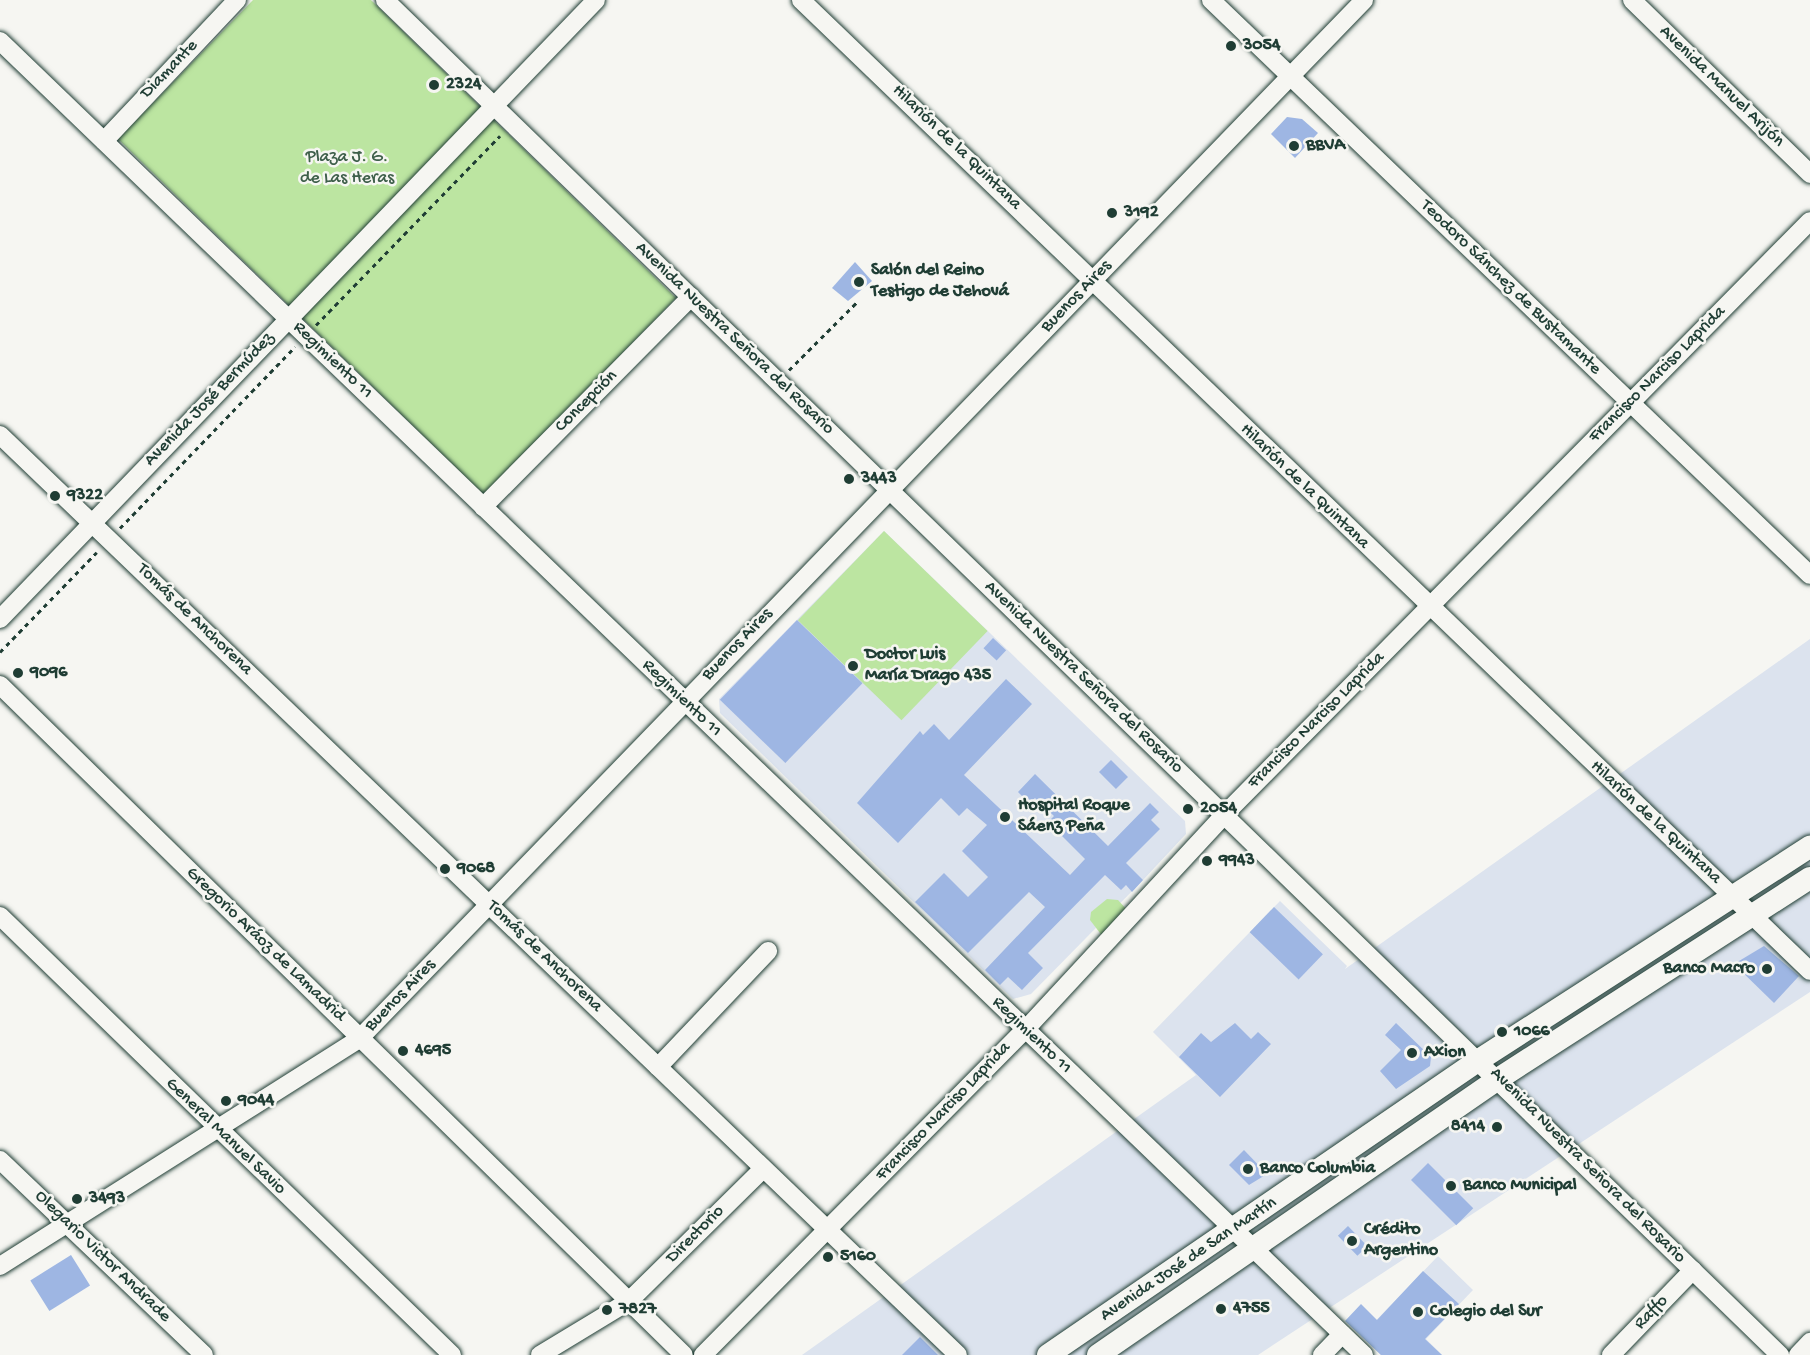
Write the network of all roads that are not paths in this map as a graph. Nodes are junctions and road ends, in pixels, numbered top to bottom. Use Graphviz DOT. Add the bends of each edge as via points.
graph roads {
  1 [pos="237,0"];
  2 [pos="385,0"];
  3 [pos="596,0"];
  4 [pos="801,0"];
  5 [pos="1211,0"];
  6 [pos="1364,0"];
  7 [pos="1632,0"];
  8 [pos="0,41"];
  9 [pos="1289,76"];
  10 [pos="493,105"];
  11 [pos="104,141"];
  12 [pos="1810,174"];
  13 [pos="1810,221"];
  14 [pos="1093,280"];
  15 [pos="691,297"];
  16 [pos="288,319"];
  17 [pos="1630,403"];
  18 [pos="0,435"];
  19 [pos="889,490"];
  20 [pos="483,507"];
  21 [pos="92,523"];
  22 [pos="1810,575"];
  23 [pos="1429,608"];
  24 [pos="0,619"];
  25 [pos="0,685"];
  26 [pos="684,701"];
  27 [pos="1224,815"];
  28 [pos="1810,847"];
  29 [pos="1810,878"];
  30 [pos="1735,898"];
  31 [pos="490,904"];
  32 [pos="0,916"];
  33 [pos="1754,916"];
  34 [pos="768,951"];
  35 [pos="1810,971"];
  36 [pos="1024,1030"];
  37 [pos="360,1038"];
  38 [pos="1479,1060"];
  39 [pos="658,1067"];
  40 [pos="1498,1079"];
  41 [pos="216,1128"];
  42 [pos="0,1160"];
  43 [pos="763,1169"];
  44 [pos="67,1223"];
  45 [pos="829,1230"];
  46 [pos="1235,1230"];
  47 [pos="1254,1248"];
  48 [pos="0,1266"];
  49 [pos="1693,1270"];
  50 [pos="629,1301"];
  51 [pos="1342,1334"];
  52 [pos="1810,1342"];
  53 [pos="204,1355"];
  54 [pos="452,1355"];
  55 [pos="540,1355"];
  56 [pos="684,1355"];
  57 [pos="703,1355"];
  58 [pos="958,1355"];
  59 [pos="1048,1355"];
  60 [pos="1098,1355"];
  61 [pos="1322,1355"];
  62 [pos="1364,1355"];
  63 [pos="1611,1355"];
  64 [pos="1780,1355"];
  65 [pos="1798,1355"];
  1 -- 11 [label="street, Diamante"];
  2 -- 10 [label="street, Avenida Nuestra Señora del Rosario"];
  3 -- 10 [label="street, Avenida José Bermúdez"];
  4 -- 14 [label="street, Hilarión de la Quintana"];
  5 -- 9 [label="street, Teodoro Sánchez de Bustamante"];
  6 -- 9 [label="street, Buenos Aires"];
  7 -- 12 [label="street, Avenida Manuel Arijón"];
  8 -- 11 [label="street, Regimiento 11"];
  9 -- 14 [label="street, Buenos Aires"];
  9 -- 17 [label="street, Teodoro Sánchez de Bustamante"];
  10 -- 15 [label="street, Avenida Nuestra Señora del Rosario"];
  10 -- 16 [label="street, Avenida José Bermúdez"];
  11 -- 16 [label="street, Regimiento 11"];
  13 -- 17 [label="street, Francisco Narciso Laprida"];
  14 -- 19 [label="street, Buenos Aires"];
  14 -- 23 [label="street, Hilarión de la Quintana"];
  15 -- 19 [label="street, Avenida Nuestra Señora del Rosario"];
  15 -- 20 [label="street, Concepción"];
  16 -- 20 [label="street, Regimiento 11"];
  16 -- 21 [label="street, Avenida José Bermúdez"];
  17 -- 22 [label="street, Teodoro Sánchez de Bustamante"];
  17 -- 23 [label="street, Francisco Narciso Laprida"];
  18 -- 21 [label="street, Tomás de Anchorena"];
  19 -- 26 [label="street, Buenos Aires"];
  19 -- 27 [label="street, Avenida Nuestra Señora del Rosario"];
  20 -- 26 [label="street, Regimiento 11"];
  21 -- 24 [label="street, Avenida José Bermúdez"];
  21 -- 31 [label="street, Tomás de Anchorena"];
  23 -- 27 [label="street, Francisco Narciso Laprida"];
  23 -- 30 [label="street, Hilarión de la Quintana"];
  25 -- 37 [label="street, Gregorio Aráoz de Lamadrid"];
  26 -- 31 [label="street, Buenos Aires"];
  26 -- 36 [label="street, Regimiento 11"];
  27 -- 36 [label="street, Francisco Narciso Laprida"];
  27 -- 38 [label="street, Avenida Nuestra Señora del Rosario"];
  28 -- 30 [label="main road, Avenida José de San Martín"];
  29 -- 33 [label="main road, Avenida José de San Martín"];
  30 -- 33 [label="street, Hilarión de la Quintana"];
  30 -- 38 [label="main road, Avenida José de San Martín"];
  31 -- 37 [label="street, Buenos Aires"];
  31 -- 39 [label="street, Tomás de Anchorena"];
  32 -- 41 [label="street, General Manuel Savio"];
  33 -- 35 [label="street, Hilarión de la Quintana"];
  33 -- 40 [label="main road, Avenida José de San Martín"];
  34 -- 39 [label="street"];
  36 -- 45 [label="street, Francisco Narciso Laprida"];
  36 -- 46 [label="street, Regimiento 11"];
  37 -- 41 [label="street, Buenos Aires"];
  37 -- 50 [label="street, Gregorio Aráoz de Lamadrid"];
  38 -- 40 [label="street, Avenida Nuestra Señora del Rosario"];
  38 -- 46 [label="main road, Avenida José de San Martín"];
  39 -- 43 [label="street, Tomás de Anchorena"];
  40 -- 47 [label="main road, Avenida José de San Martín"];
  40 -- 49 [label="street, Avenida Nuestra Señora del Rosario"];
  41 -- 44 [label="street, Buenos Aires"];
  41 -- 54 [label="street, General Manuel Savio"];
  42 -- 44 [label="street, Olegario Victor Andrade"];
  43 -- 45 [label="street, Tomás de Anchorena"];
  43 -- 50 [label="street, Directorio"];
  44 -- 48 [label="street, Buenos Aires"];
  44 -- 53 [label="street, Olegario Victor Andrade"];
  45 -- 57 [label="street, Francisco Narciso Laprida"];
  45 -- 58 [label="street, Tomás de Anchorena"];
  46 -- 47 [label="street, Regimiento 11"];
  46 -- 59 [label="main road, Avenida José de San Martín"];
  47 -- 51 [label="street, Regimiento 11"];
  47 -- 60 [label="main road, Avenida José de San Martín"];
  49 -- 63 [label="street, Raffo"];
  49 -- 64 [label="street, Avenida Nuestra Señora del Rosario"];
  50 -- 55 [label="street"];
  50 -- 56 [label="street, Gregorio Aráoz de Lamadrid"];
  51 -- 61 [label="street"];
  51 -- 62 [label="street, Regimiento 11"];
  52 -- 65 [label="street"];
}
